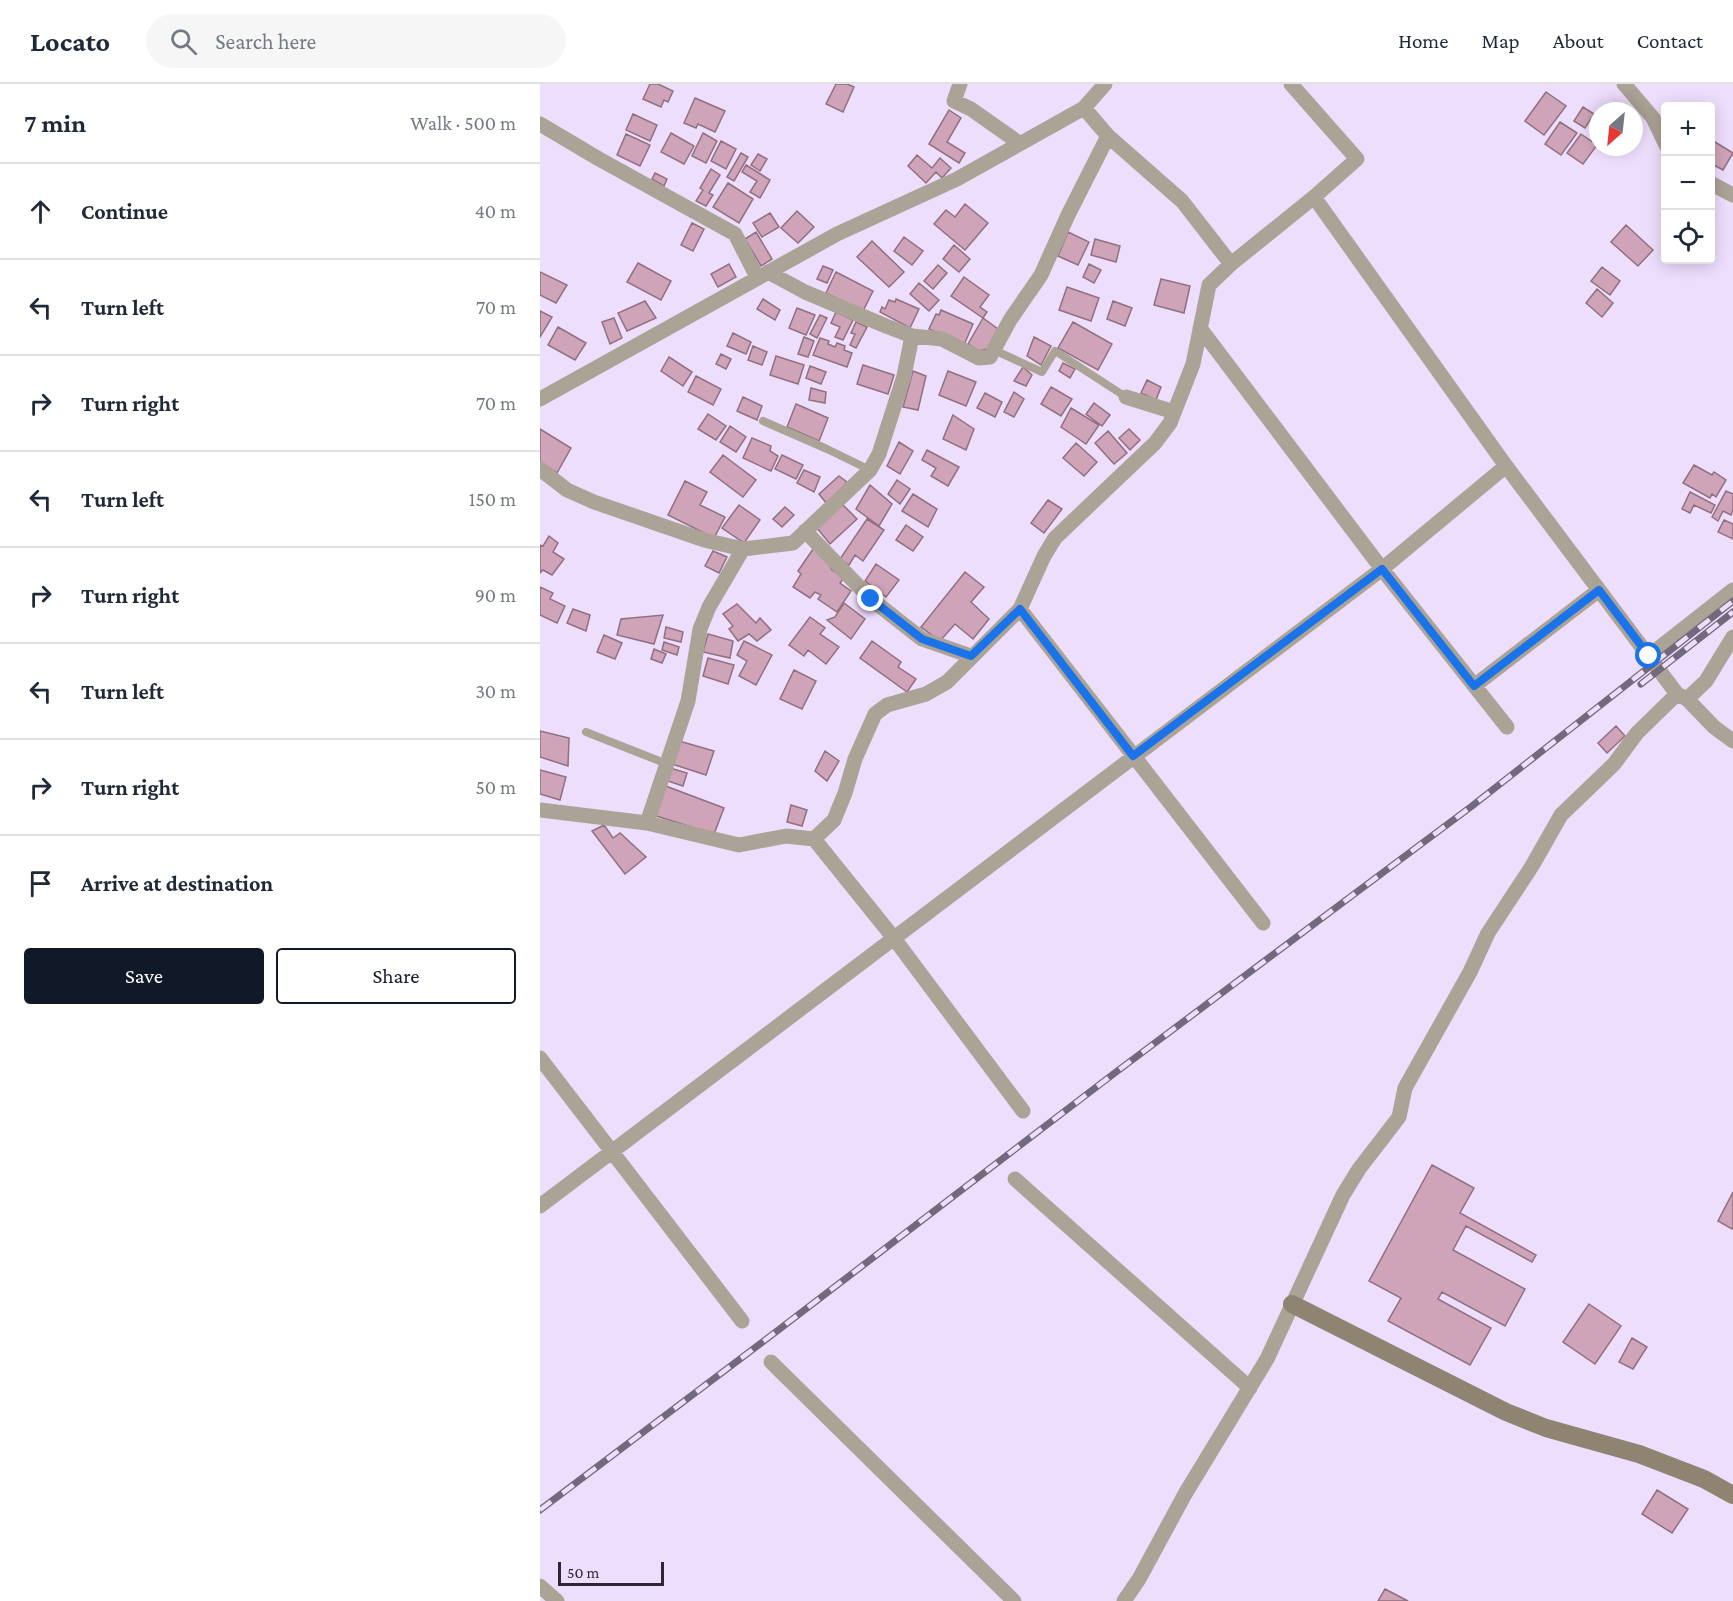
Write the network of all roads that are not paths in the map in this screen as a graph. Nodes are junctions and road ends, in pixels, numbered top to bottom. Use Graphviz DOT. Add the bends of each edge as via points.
graph roads {
  1 [pos="960,84"];
  2 [pos="1105,84"];
  3 [pos="1291,84"];
  4 [pos="1624,84"];
  5 [pos="1084,108"];
  6 [pos="540,124"];
  7 [pos="1108,136"];
  8 [pos="1661,136"];
  9 [pos="1019,143"];
  10 [pos="1715,186"];
  11 [pos="1733,195"];
  12 [pos="1314,197"];
  13 [pos="1231,264"];
  14 [pos="763,274"];
  15 [pos="1200,328"];
  16 [pos="912,336"];
  17 [pos="994,350"];
  18 [pos="1126,397"];
  19 [pos="540,399"];
  20 [pos="1174,412"];
  21 [pos="763,421"];
  22 [pos="1506,466"];
  23 [pos="540,469"];
  24 [pos="870,470"];
  25 [pos="805,531"];
  26 [pos="743,549"];
  27 [pos="1382,569"];
  28 [pos="1599,590"];
  29 [pos="1733,590"];
  30 [pos="1020,609"];
  31 [pos="1733,637"];
  32 [pos="971,656"];
  33 [pos="1649,656"];
  34 [pos="1474,686"];
  35 [pos="1682,697"];
  36 [pos="1507,727"];
  37 [pos="586,732"];
  38 [pos="1733,741"];
  39 [pos="1133,756"];
  40 [pos="667,764"];
  41 [pos="540,810"];
  42 [pos="647,823"];
  43 [pos="814,839"];
  44 [pos="1263,923"];
  45 [pos="893,937"];
  46 [pos="540,1058"];
  47 [pos="1023,1111"];
  48 [pos="612,1151"];
  49 [pos="1015,1179"];
  50 [pos="540,1206"];
  51 [pos="1292,1304"];
  52 [pos="742,1321"];
  53 [pos="771,1362"];
  54 [pos="1250,1388"];
  55 [pos="1733,1495"];
  56 [pos="540,1586"];
  57 [pos="557,1601"];
  58 [pos="1014,1601"];
  59 [pos="1124,1601"];
  1 -- 9 [label="street" via="954,101"];
  2 -- 5 [label="street"];
  3 -- 12 [label="street" via="1357,159"];
  4 -- 8 [label="street" via="1653,118"];
  5 -- 7 [label="street"];
  5 -- 9 [label="street"];
  6 -- 14 [label="street" via="735,234"];
  7 -- 13 [label="street" via="1182,201"];
  7 -- 17 [label="street" via="1041,275"];
  9 -- 14 [label="street" via="957,179 837,234"];
  10 -- 11 [label="street"];
  12 -- 13 [label="street"];
  12 -- 22 [label="street"];
  13 -- 15 [label="street" via="1209,285"];
  14 -- 16 [label="street"];
  14 -- 19 [label="street"];
  15 -- 20 [label="street" via="1193,364"];
  15 -- 27 [label="street"];
  16 -- 17 [label="street" via="942,339 979,358 990,357"];
  16 -- 24 [label="street" via="904,376 883,443"];
  17 -- 18 [label="lane" via="1042,372 1055,351"];
  18 -- 20 [label="street"];
  20 -- 30 [label="street" via="1155,443 1055,538"];
  21 -- 24 [label="lane"];
  22 -- 27 [label="street"];
  22 -- 28 [label="street"];
  23 -- 26 [label="street" via="567,490 594,502 704,540"];
  24 -- 25 [label="street"];
  25 -- 26 [label="street" via="793,543"];
  25 -- 32 [label="street" via="871,599 922,639"];
  26 -- 40 [label="street" via="700,630 688,700"];
  27 -- 34 [label="street"];
  27 -- 39 [label="street"];
  28 -- 33 [label="street"];
  28 -- 34 [label="street"];
  29 -- 33 [label="street"];
  30 -- 32 [label="street"];
  30 -- 39 [label="street"];
  31 -- 35 [label="street" via="1706,681"];
  32 -- 43 [label="street" via="947,681 926,694 887,705 874,714 834,820"];
  33 -- 35 [label="street"];
  34 -- 36 [label="street"];
  35 -- 38 [label="street"];
  35 -- 51 [label="street" via="1637,733 1614,764 1561,815 1488,933 1405,1088 1399,1117 1359,1168 1343,1196"];
  37 -- 40 [label="lane"];
  39 -- 44 [label="street"];
  39 -- 45 [label="street"];
  40 -- 42 [label="street"];
  41 -- 42 [label="street"];
  42 -- 43 [label="street" via="739,845 786,836"];
  43 -- 45 [label="street"];
  45 -- 47 [label="street"];
  45 -- 48 [label="street"];
  46 -- 48 [label="street"];
  48 -- 50 [label="street"];
  48 -- 52 [label="street"];
  49 -- 54 [label="street"];
  51 -- 54 [label="street"];
  51 -- 55 [label="street" via="1506,1412 1546,1428 1639,1454 1704,1479"];
  53 -- 58 [label="street"];
  54 -- 59 [label="street"];
  56 -- 57 [label="street"];
}
